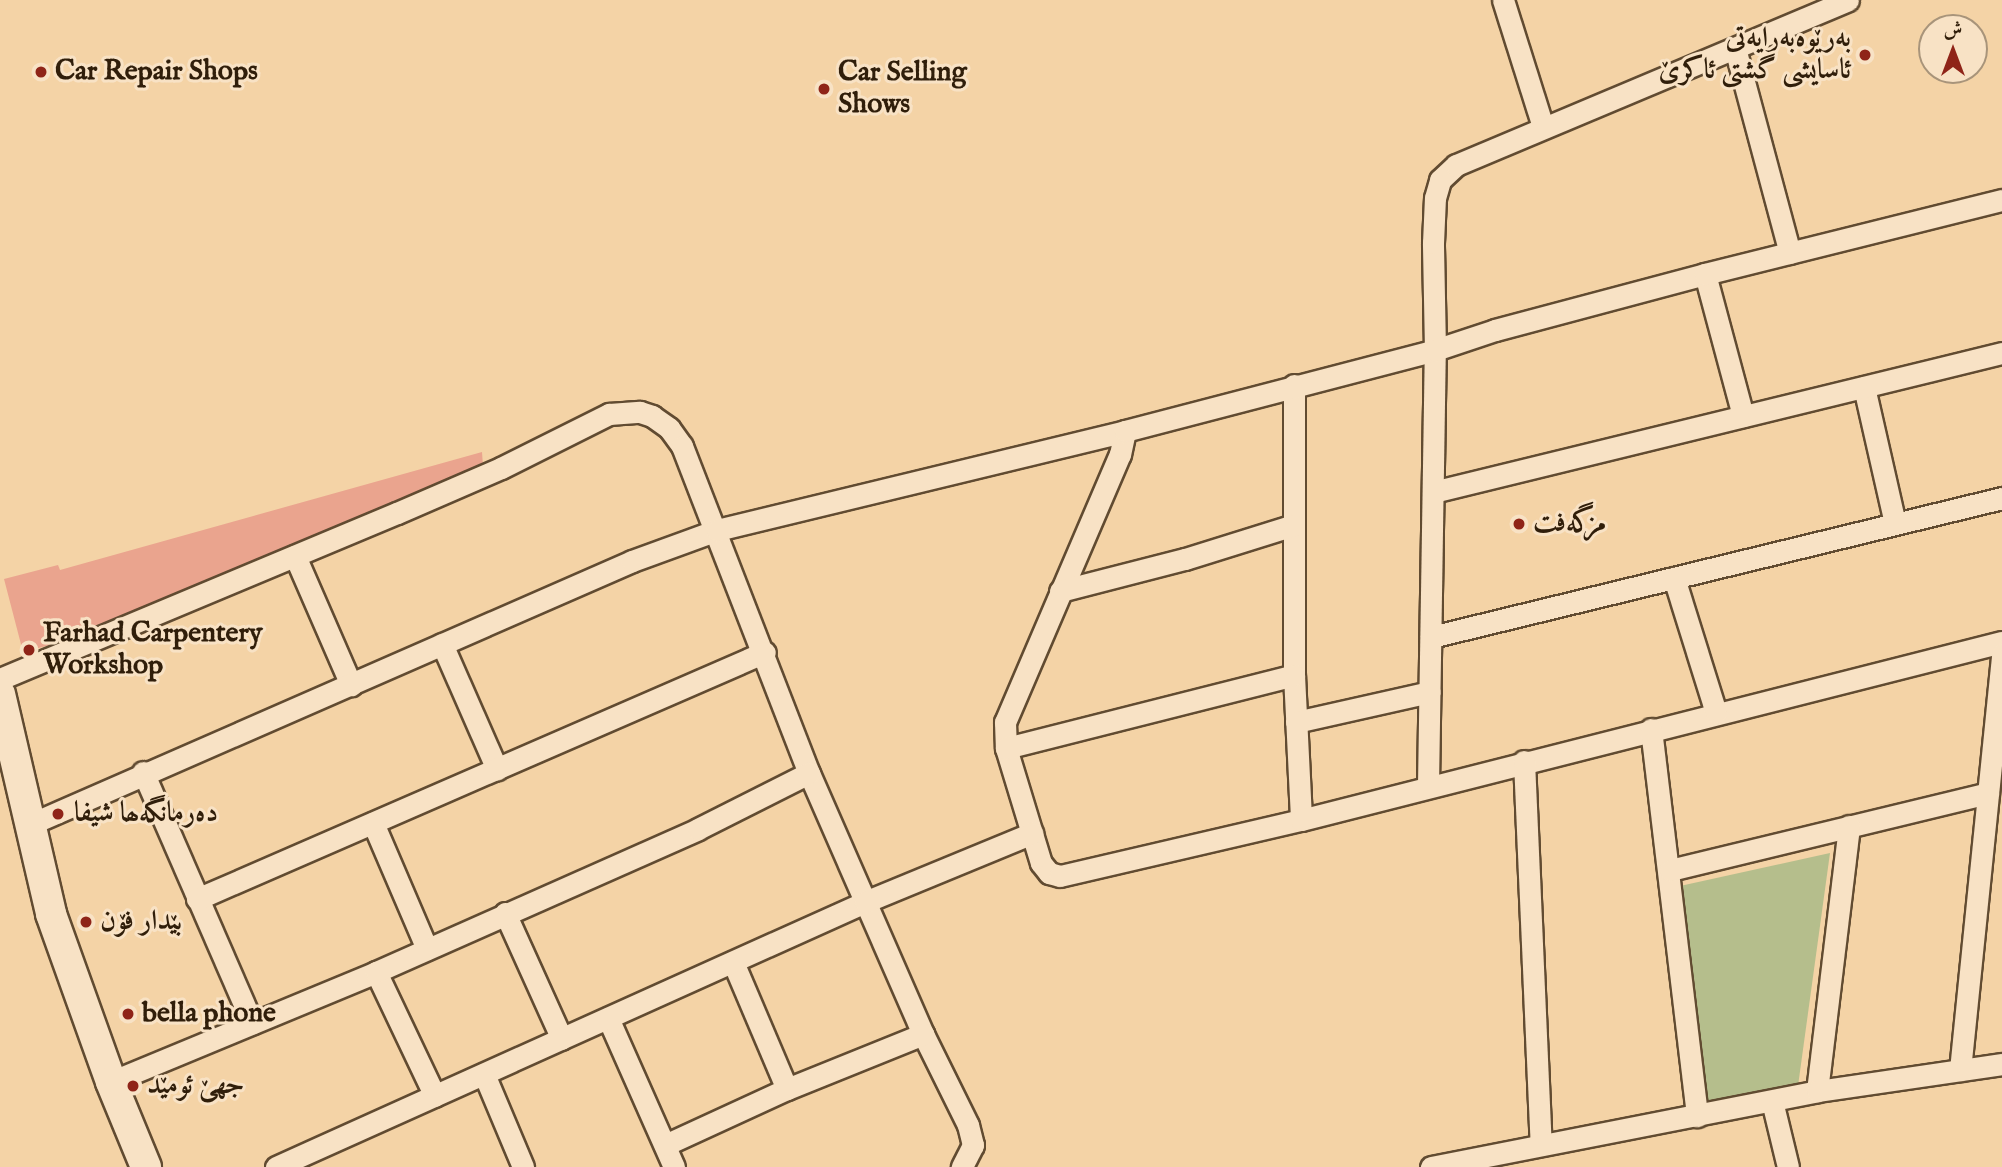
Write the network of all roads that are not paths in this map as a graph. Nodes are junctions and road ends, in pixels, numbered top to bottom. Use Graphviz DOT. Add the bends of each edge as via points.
graph roads {
  1 [pos="1503,0"];
  2 [pos="1848,0"];
  3 [pos="1735,48"];
  4 [pos="1543,127"];
  5 [pos="2002,200"];
  6 [pos="1790,253"];
  7 [pos="1705,274"];
  8 [pos="1435,350"];
  9 [pos="2002,354"];
  10 [pos="1294,385"];
  11 [pos="1864,387"];
  12 [pos="1743,416"];
  13 [pos="1125,431"];
  14 [pos="1433,492"];
  15 [pos="2002,498"];
  16 [pos="1895,524"];
  17 [pos="1294,525"];
  18 [pos="717,530"];
  19 [pos="295,556"];
  20 [pos="1674,578"];
  21 [pos="1060,591"];
  22 [pos="1431,637"];
  23 [pos="2002,642"];
  24 [pos="442,644"];
  25 [pos="765,652"];
  26 [pos="2002,654"];
  27 [pos="1294,675"];
  28 [pos="0,679"];
  29 [pos="351,685"];
  30 [pos="1430,692"];
  31 [pos="0,694"];
  32 [pos="1716,713"];
  33 [pos="1296,722"];
  34 [pos="1651,729"];
  35 [pos="1006,748"];
  36 [pos="1524,761"];
  37 [pos="497,769"];
  38 [pos="143,772"];
  39 [pos="809,773"];
  40 [pos="10,778"];
  41 [pos="1428,785"];
  42 [pos="1988,793"];
  43 [pos="1301,820"];
  44 [pos="373,823"];
  45 [pos="31,824"];
  46 [pos="1849,826"];
  47 [pos="1032,832"];
  48 [pos="1670,870"];
  49 [pos="197,899"];
  50 [pos="865,902"];
  51 [pos="505,913"];
  52 [pos="426,949"];
  53 [pos="733,962"];
  54 [pos="376,972"];
  55 [pos="608,1018"];
  56 [pos="252,1023"];
  57 [pos="923,1034"];
  58 [pos="562,1039"];
  59 [pos="2002,1064"];
  60 [pos="1959,1070"];
  61 [pos="484,1074"];
  62 [pos="111,1082"];
  63 [pos="787,1089"];
  64 [pos="1817,1091"];
  65 [pos="435,1096"];
  66 [pos="1772,1101"];
  67 [pos="1697,1116"];
  68 [pos="665,1145"];
  69 [pos="972,1145"];
  70 [pos="1541,1145"];
  71 [pos="312,1160"];
  72 [pos="146,1167"];
  73 [pos="276,1167"];
  74 [pos="523,1167"];
  75 [pos="674,1167"];
  76 [pos="962,1167"];
  77 [pos="983,1167"];
  78 [pos="1431,1167"];
  79 [pos="1788,1167"];
  1 -- 4 [label="street"];
  2 -- 3 [label="street"];
  3 -- 4 [label="street"];
  3 -- 6 [label="street"];
  4 -- 8 [label="street" via="1456,164 1440,180 1433,243"];
  5 -- 6 [label="street"];
  6 -- 7 [label="street"];
  7 -- 8 [label="street"];
  7 -- 12 [label="street"];
  8 -- 10 [label="street"];
  8 -- 14 [label="street"];
  9 -- 11 [label="street"];
  10 -- 13 [label="street"];
  10 -- 17 [label="street"];
  11 -- 12 [label="street"];
  11 -- 16 [label="street"];
  12 -- 14 [label="street"];
  13 -- 18 [label="street"];
  13 -- 21 [label="street" via="1120,454"];
  14 -- 22 [label="street"];
  15 -- 16 [label="street"];
  16 -- 20 [label="street"];
  17 -- 21 [label="street"];
  17 -- 27 [label="street"];
  18 -- 19 [label="street" via="682,446 669,428 652,416 623,412 609,414 501,468"];
  18 -- 24 [label="street" via="632,561"];
  18 -- 25 [label="street"];
  19 -- 28 [label="street"];
  19 -- 29 [label="street"];
  20 -- 22 [label="street"];
  20 -- 32 [label="street"];
  21 -- 35 [label="street" via="1008,709"];
  22 -- 30 [label="street"];
  23 -- 32 [label="street"];
  24 -- 29 [label="street"];
  24 -- 37 [label="street"];
  25 -- 37 [label="street"];
  25 -- 39 [label="street"];
  26 -- 42 [label="street"];
  27 -- 33 [label="street"];
  27 -- 35 [label="street"];
  29 -- 38 [label="street"];
  30 -- 33 [label="street"];
  30 -- 41 [label="street"];
  31 -- 40 [label="main road"];
  32 -- 34 [label="street"];
  33 -- 43 [label="street"];
  34 -- 36 [label="street"];
  34 -- 48 [label="street"];
  35 -- 47 [label="street"];
  36 -- 41 [label="street"];
  36 -- 70 [label="street"];
  37 -- 44 [label="street"];
  38 -- 45 [label="street"];
  38 -- 49 [label="street"];
  39 -- 50 [label="street"];
  39 -- 51 [label="street" via="698,829"];
  40 -- 45 [label="main road"];
  41 -- 43 [label="street"];
  42 -- 46 [label="street"];
  42 -- 60 [label="street"];
  43 -- 47 [label="street" via="1060,876 1049,873 1041,863"];
  44 -- 49 [label="street"];
  44 -- 52 [label="street"];
  45 -- 62 [label="main road" via="51,914"];
  46 -- 48 [label="street"];
  46 -- 64 [label="street"];
  47 -- 50 [label="street"];
  48 -- 67 [label="street"];
  49 -- 56 [label="street"];
  50 -- 53 [label="street"];
  50 -- 57 [label="street"];
  51 -- 52 [label="street"];
  51 -- 58 [label="street"];
  52 -- 54 [label="street"];
  53 -- 55 [label="street"];
  53 -- 63 [label="street"];
  54 -- 56 [label="street"];
  54 -- 65 [label="street"];
  55 -- 58 [label="street"];
  55 -- 68 [label="street"];
  56 -- 62 [label="street"];
  57 -- 63 [label="street"];
  57 -- 69 [label="street" via="968,1125"];
  58 -- 61 [label="street"];
  59 -- 60 [label="street"];
  60 -- 64 [label="street"];
  61 -- 65 [label="street"];
  61 -- 74 [label="street"];
  62 -- 72 [label="main road"];
  63 -- 68 [label="street"];
  64 -- 66 [label="street"];
  65 -- 71 [label="street"];
  66 -- 67 [label="street"];
  66 -- 79 [label="street"];
  67 -- 70 [label="street"];
  68 -- 75 [label="street"];
  69 -- 76 [label="street"];
  69 -- 77 [label="street"];
  70 -- 78 [label="street"];
  71 -- 73 [label="street"];
}
